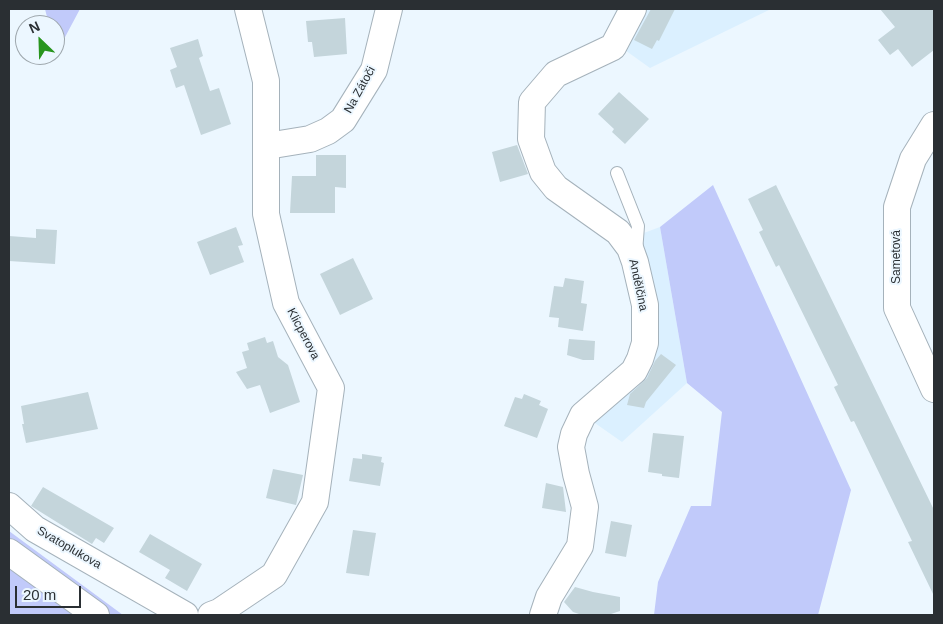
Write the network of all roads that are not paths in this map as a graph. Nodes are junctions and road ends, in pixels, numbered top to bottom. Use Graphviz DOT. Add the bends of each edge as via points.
graph roads {
  1 [pos="248,9"];
  2 [pos="388,9"];
  3 [pos="633,9"];
  4 [pos="934,125"];
  5 [pos="267,146"];
  6 [pos="617,172"];
  7 [pos="635,262"];
  8 [pos="934,389"];
  9 [pos="9,506"];
  10 [pos="9,552"];
  11 [pos="96,615"];
  12 [pos="186,615"];
  13 [pos="211,615"];
  14 [pos="543,615"];
  1 -- 5 [label="street, Klicperova" via="266,81"];
  2 -- 5 [label="street, Na Zátoči" via="374,70 343,120 310,140"];
  3 -- 7 [label="street, Andělčina" via="613,47 556,74 532,102 531,139 543,172 552,183 568,198 618,232 630,248"];
  4 -- 8 [label="street, Sametová" via="913,159 897,207 897,308"];
  5 -- 13 [label="street, Klicperova" via="266,214 286,303 331,388 315,502 274,575"];
  6 -- 7 [label="lane" via="638,226"];
  7 -- 14 [label="street, Andělčina" via="645,305 645,343 634,371 583,415 574,434 571,447 585,507 580,546 549,598"];
  9 -- 12 [label="street, Svatoplukova" via="35,529"];
  10 -- 11 [label="street"];
}
